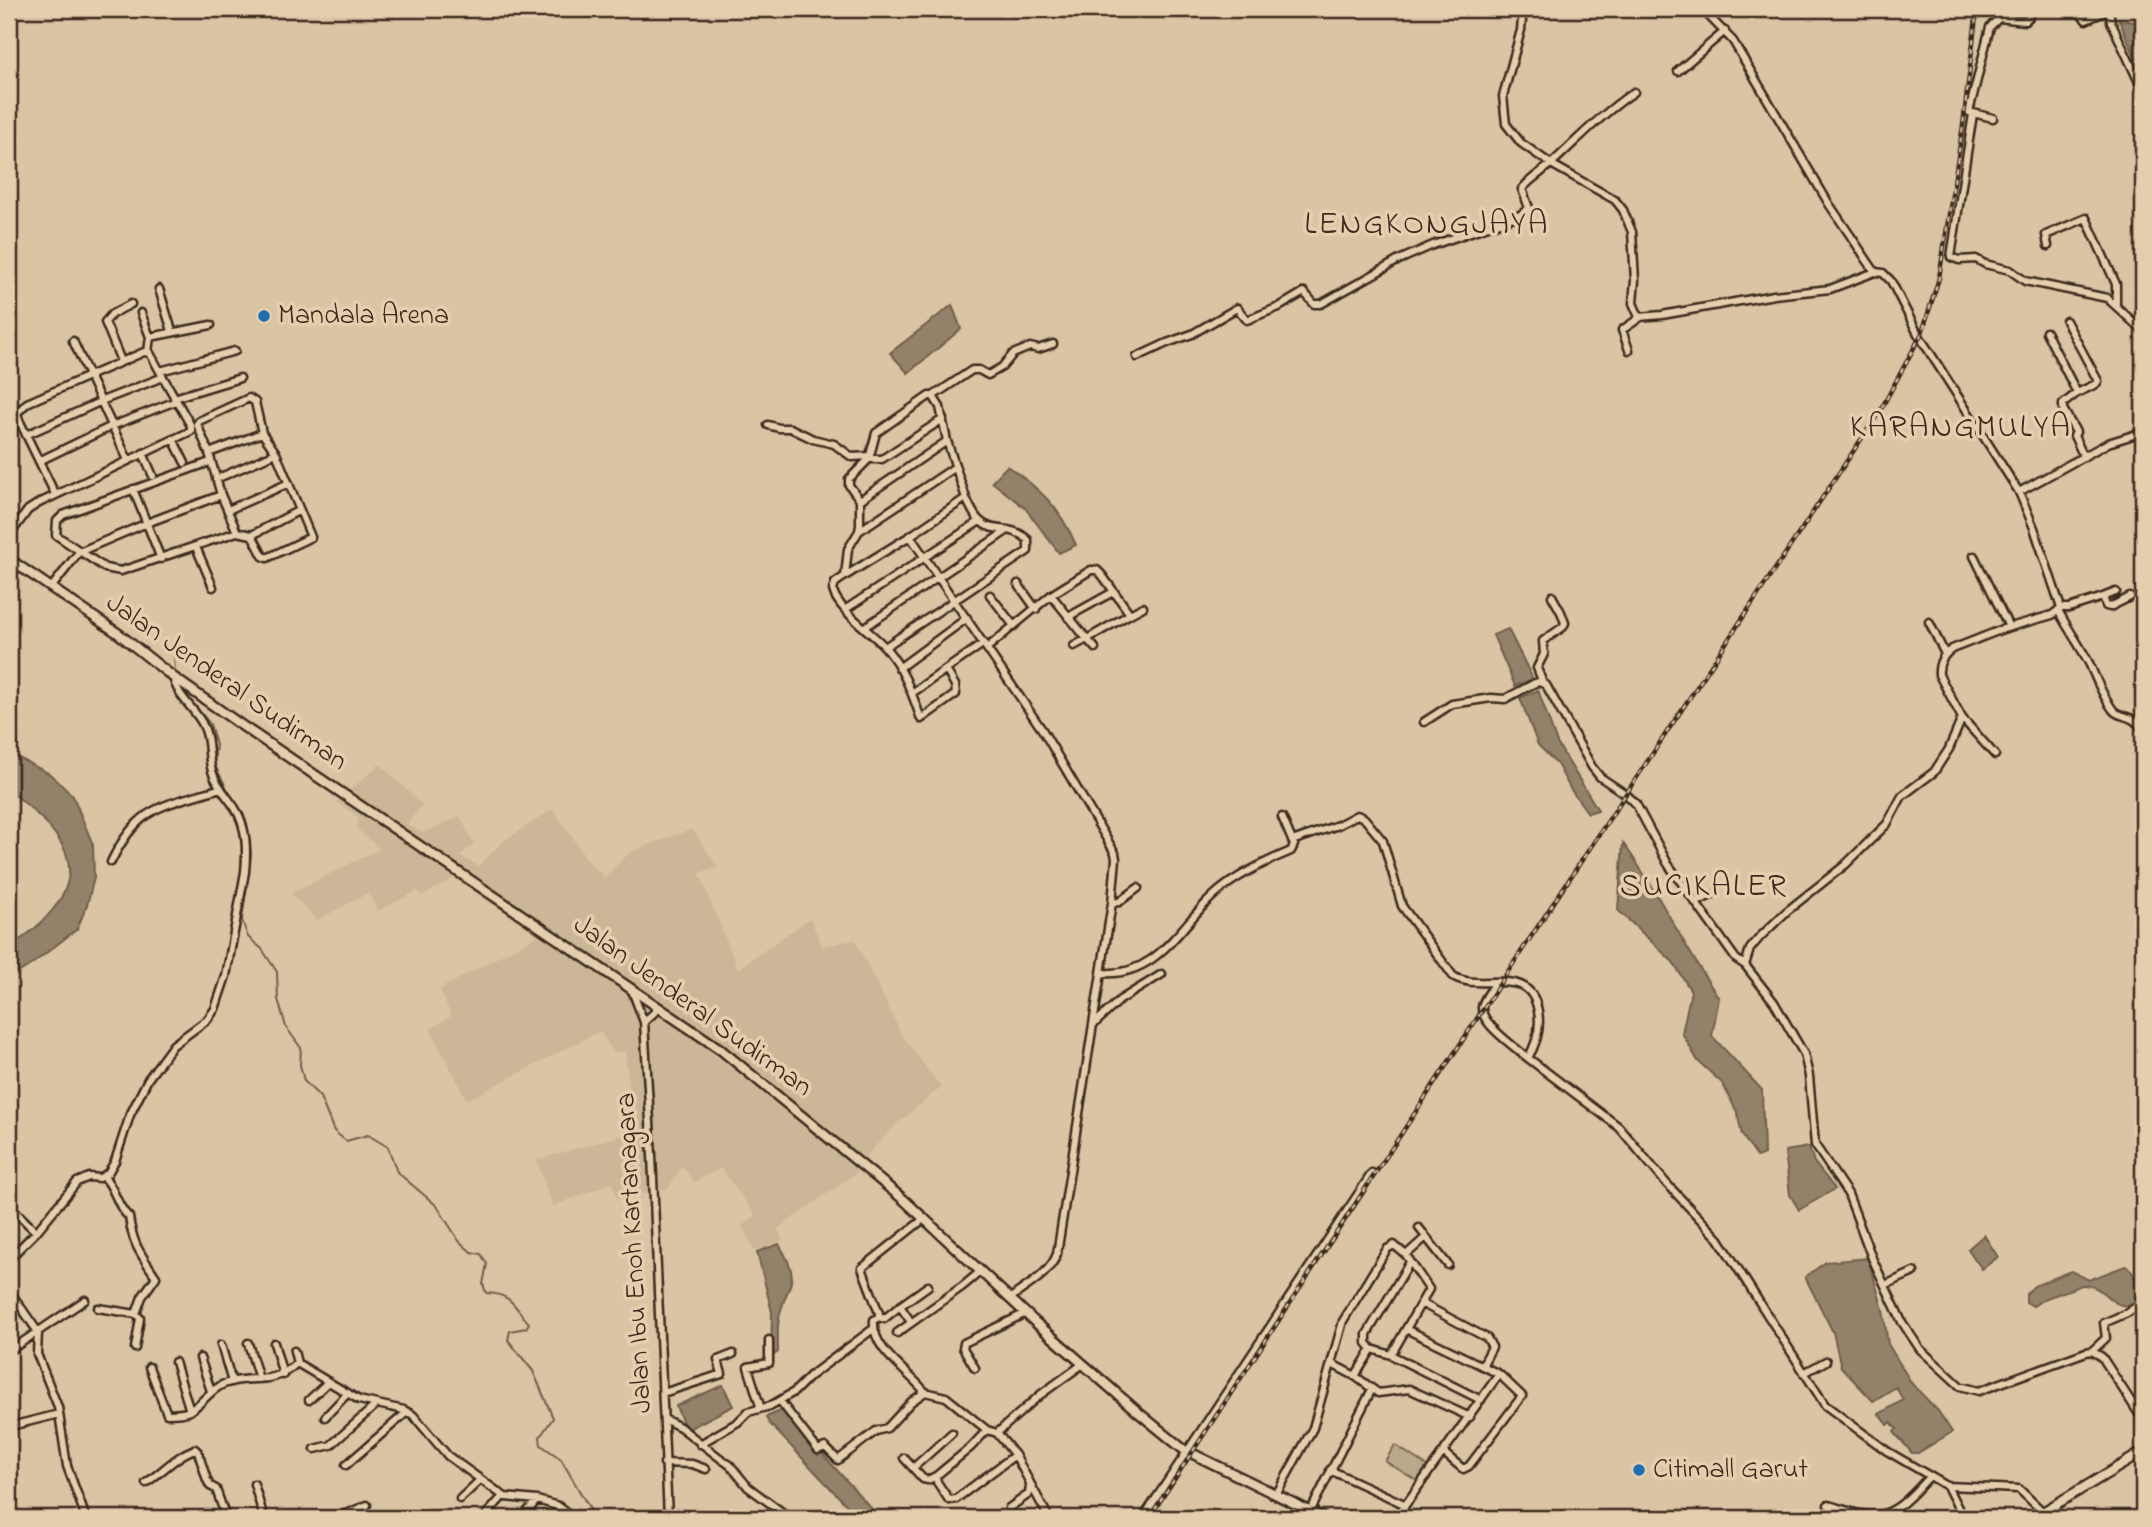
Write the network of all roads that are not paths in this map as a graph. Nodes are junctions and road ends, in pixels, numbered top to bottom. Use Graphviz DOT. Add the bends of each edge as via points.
graph roads {
  1 [pos="1523,9"];
  2 [pos="1702,9"];
  3 [pos="2027,9"];
  4 [pos="2076,9"];
  5 [pos="2109,9"];
  6 [pos="1725,31"];
  7 [pos="1678,71"];
  8 [pos="2143,91"];
  9 [pos="1634,92"];
  10 [pos="1973,114"];
  11 [pos="1993,118"];
  12 [pos="1551,164"];
  13 [pos="2048,246"];
  14 [pos="1875,272"];
  15 [pos="159,289"];
  16 [pos="131,304"];
  17 [pos="2116,304"];
  18 [pos="141,313"];
  19 [pos="1641,317"];
  20 [pos="2066,321"];
  21 [pos="211,325"];
  22 [pos="172,331"];
  23 [pos="2143,331"];
  24 [pos="2046,332"];
  25 [pos="150,337"];
  26 [pos="73,341"];
  27 [pos="1053,344"];
  28 [pos="1629,350"];
  29 [pos="235,351"];
  30 [pos="148,352"];
  31 [pos="1137,357"];
  32 [pos="121,361"];
  33 [pos="161,374"];
  34 [pos="89,375"];
  35 [pos="240,378"];
  36 [pos="2077,393"];
  37 [pos="933,396"];
  38 [pos="175,399"];
  39 [pos="101,401"];
  40 [pos="943,419"];
  41 [pos="768,425"];
  42 [pos="112,426"];
  43 [pos="2143,432"];
  44 [pos="262,433"];
  45 [pos="26,435"];
  46 [pos="173,439"];
  47 [pos="947,441"];
  48 [pos="143,453"];
  49 [pos="209,453"];
  50 [pos="276,453"];
  51 [pos="2084,457"];
  52 [pos="869,458"];
  53 [pos="128,460"];
  54 [pos="39,461"];
  55 [pos="210,462"];
  56 [pos="184,463"];
  57 [pos="955,467"];
  58 [pos="153,476"];
  59 [pos="216,479"];
  60 [pos="289,483"];
  61 [pos="133,489"];
  62 [pos="2019,492"];
  63 [pos="55,494"];
  64 [pos="221,495"];
  65 [pos="966,498"];
  66 [pos="860,500"];
  67 [pos="228,510"];
  68 [pos="298,511"];
  69 [pos="980,522"];
  70 [pos="147,523"];
  71 [pos="1010,529"];
  72 [pos="859,531"];
  73 [pos="237,532"];
  74 [pos="252,535"];
  75 [pos="9,536"];
  76 [pos="910,536"];
  77 [pos="196,547"];
  78 [pos="79,552"];
  79 [pos="924,556"];
  80 [pos="1974,556"];
  81 [pos="9,559"];
  82 [pos="161,559"];
  83 [pos="845,576"];
  84 [pos="938,577"];
  85 [pos="1018,584"];
  86 [pos="213,587"];
  87 [pos="51,588"];
  88 [pos="1113,592"];
  89 [pos="2116,592"];
  90 [pos="990,595"];
  91 [pos="1051,595"];
  92 [pos="1552,596"];
  93 [pos="2103,597"];
  94 [pos="2130,597"];
  95 [pos="954,599"];
  96 [pos="1143,607"];
  97 [pos="846,609"];
  98 [pos="1036,609"];
  99 [pos="2060,610"];
  100 [pos="1130,614"];
  101 [pos="1068,617"];
  102 [pos="967,618"];
  103 [pos="1929,622"];
  104 [pos="1014,626"];
  105 [pos="865,627"];
  106 [pos="2009,627"];
  107 [pos="1087,639"];
  108 [pos="986,646"];
  109 [pos="1074,646"];
  110 [pos="885,647"];
  111 [pos="1096,648"];
  112 [pos="1945,654"];
  113 [pos="899,668"];
  114 [pos="946,670"];
  115 [pos="173,677"];
  116 [pos="1544,683"];
  117 [pos="912,693"];
  118 [pos="1962,718"];
  119 [pos="1424,722"];
  120 [pos="2143,730"];
  121 [pos="1995,755"];
  122 [pos="221,788"];
  123 [pos="1282,817"];
  124 [pos="1292,841"];
  125 [pos="111,862"];
  126 [pos="1138,888"];
  127 [pos="1711,895"];
  128 [pos="1697,902"];
  129 [pos="1112,903"];
  130 [pos="1745,965"];
  131 [pos="1101,973"];
  132 [pos="1161,974"];
  133 [pos="1496,982"];
  134 [pos="631,988"];
  135 [pos="659,1008"];
  136 [pos="644,1022"];
  137 [pos="1093,1025"];
  138 [pos="1528,1058"];
  139 [pos="1372,1173"];
  140 [pos="104,1177"];
  141 [pos="9,1205"];
  142 [pos="925,1219"];
  143 [pos="1419,1228"];
  144 [pos="36,1232"];
  145 [pos="1426,1237"];
  146 [pos="1406,1255"];
  147 [pos="9,1259"];
  148 [pos="1410,1262"];
  149 [pos="1448,1265"];
  150 [pos="981,1271"];
  151 [pos="1914,1272"];
  152 [pos="1885,1285"];
  153 [pos="928,1286"];
  154 [pos="9,1290"];
  155 [pos="1011,1298"];
  156 [pos="85,1300"];
  157 [pos="2143,1302"];
  158 [pos="1421,1303"];
  159 [pos="900,1306"];
  160 [pos="98,1308"];
  161 [pos="1026,1313"];
  162 [pos="136,1314"];
  163 [pos="879,1317"];
  164 [pos="911,1322"];
  165 [pos="873,1329"];
  166 [pos="1406,1329"];
  167 [pos="38,1332"];
  168 [pos="897,1332"];
  169 [pos="769,1340"];
  170 [pos="248,1343"];
  171 [pos="274,1343"];
  172 [pos="221,1345"];
  173 [pos="135,1348"];
  174 [pos="1372,1349"];
  175 [pos="9,1351"];
  176 [pos="294,1351"];
  177 [pos="2092,1351"];
  178 [pos="733,1354"];
  179 [pos="1391,1355"];
  180 [pos="200,1358"];
  181 [pos="1826,1361"];
  182 [pos="175,1362"];
  183 [pos="297,1363"];
  184 [pos="1083,1364"];
  185 [pos="1332,1364"];
  186 [pos="1482,1366"];
  187 [pos="149,1367"];
  188 [pos="975,1368"];
  189 [pos="1804,1373"];
  190 [pos="1499,1374"];
  191 [pos="283,1375"];
  192 [pos="1355,1376"];
  193 [pos="259,1379"];
  194 [pos="232,1382"];
  195 [pos="328,1382"];
  196 [pos="1372,1389"];
  197 [pos="211,1391"];
  198 [pos="925,1392"];
  199 [pos="663,1393"];
  200 [pos="348,1394"];
  201 [pos="309,1400"];
  202 [pos="1481,1400"];
  203 [pos="780,1401"];
  204 [pos="377,1404"];
  205 [pos="760,1406"];
  206 [pos="190,1411"];
  207 [pos="407,1412"];
  208 [pos="59,1414"];
  209 [pos="325,1417"];
  210 [pos="1470,1417"];
  211 [pos="664,1419"];
  212 [pos="2143,1420"];
  213 [pos="11,1426"];
  214 [pos="987,1430"];
  215 [pos="952,1433"];
  216 [pos="997,1433"];
  217 [pos="700,1444"];
  218 [pos="316,1449"];
  219 [pos="1188,1451"];
  220 [pos="2143,1452"];
  221 [pos="1444,1453"];
  222 [pos="1015,1455"];
  223 [pos="904,1458"];
  224 [pos="664,1463"];
  225 [pos="346,1465"];
  226 [pos="913,1468"];
  227 [pos="706,1469"];
  228 [pos="1330,1471"];
  229 [pos="936,1476"];
  230 [pos="1930,1476"];
  231 [pos="480,1480"];
  232 [pos="146,1483"];
  233 [pos="254,1483"];
  234 [pos="1030,1485"];
  235 [pos="1947,1486"];
  236 [pos="1276,1495"];
  237 [pos="503,1496"];
  238 [pos="460,1499"];
  239 [pos="537,1500"];
  240 [pos="1404,1504"];
  241 [pos="367,1505"];
  242 [pos="1828,1506"];
  243 [pos="1009,1508"];
  244 [pos="1310,1512"];
  245 [pos="488,1514"];
  246 [pos="2038,1516"];
  247 [pos="569,1517"];
  248 [pos="86,1518"];
  249 [pos="226,1518"];
  250 [pos="264,1518"];
  251 [pos="336,1518"];
  252 [pos="522,1518"];
  253 [pos="668,1518"];
  254 [pos="790,1518"];
  255 [pos="1049,1518"];
  256 [pos="1143,1518"];
  257 [pos="1324,1518"];
  258 [pos="1396,1518"];
  259 [pos="1963,1518"];
  1 -- 12 [label="street" via="1503,96 1506,124 1521,143"];
  2 -- 6 [label="street"];
  3 -- 10 [label="street" via="2025,21 1999,18 1992,24 1969,109"];
  4 -- 5 [label="street" via="2085,20"];
  5 -- 8 [label="street"];
  6 -- 7 [label="street"];
  6 -- 14 [label="street"];
  9 -- 12 [label="street" via="1592,123"];
  10 -- 11 [label="street"];
  10 -- 17 [label="street" via="1951,257 1976,259 2010,270 2025,281 2100,296"];
  12 -- 19 [label="street" via="1615,200 1623,211 1632,232 1633,303"];
  12 -- 31 [label="street" via="1522,189 1529,208 1520,215 1399,260 1321,304 1314,304 1304,292 1247,320 1235,308 1192,334"];
  13 -- 17 [label="street" via="2046,235 2086,218 2116,284"];
  14 -- 19 [label="street" via="1830,289"];
  14 -- 62 [label="street" via="1891,281 1918,334"];
  15 -- 22 [label="street"];
  16 -- 32 [label="street" via="105,322"];
  17 -- 23 [label="street"];
  18 -- 25 [label="street"];
  19 -- 28 [label="street" via="1622,330"];
  20 -- 36 [label="street" via="2098,381"];
  21 -- 22 [label="street"];
  22 -- 25 [label="street"];
  24 -- 36 [label="street"];
  25 -- 30 [label="street"];
  26 -- 34 [label="street"];
  27 -- 37 [label="street" via="1013,354 988,375 972,370"];
  29 -- 33 [label="street"];
  30 -- 32 [label="street"];
  30 -- 33 [label="street"];
  32 -- 34 [label="street"];
  33 -- 38 [label="street"];
  33 -- 39 [label="street"];
  34 -- 39 [label="street"];
  34 -- 45 [label="street" via="19,408"];
  35 -- 38 [label="street"];
  36 -- 51 [label="street" via="2063,409"];
  37 -- 40 [label="street"];
  37 -- 52 [label="street" via="876,433"];
  38 -- 42 [label="street"];
  38 -- 46 [label="street" via="192,428"];
  39 -- 42 [label="street"];
  39 -- 45 [label="street"];
  40 -- 47 [label="street"];
  40 -- 52 [label="street" via="882,459"];
  41 -- 52 [label="street" via="834,444 852,457"];
  42 -- 53 [label="street"];
  42 -- 54 [label="street"];
  43 -- 51 [label="street" via="2108,443"];
  44 -- 49 [label="street"];
  44 -- 49 [label="street" via="255,402 248,398 197,423"];
  44 -- 50 [label="street"];
  45 -- 54 [label="street"];
  46 -- 48 [label="street"];
  46 -- 56 [label="street"];
  47 -- 57 [label="street"];
  47 -- 66 [label="street"];
  48 -- 53 [label="street"];
  48 -- 58 [label="street"];
  49 -- 55 [label="street"];
  50 -- 59 [label="street"];
  50 -- 60 [label="street"];
  51 -- 62 [label="street"];
  52 -- 66 [label="street" via="848,482"];
  53 -- 63 [label="street"];
  54 -- 63 [label="street"];
  55 -- 59 [label="street"];
  55 -- 61 [label="street"];
  57 -- 65 [label="street"];
  57 -- 72 [label="street"];
  59 -- 64 [label="street"];
  60 -- 67 [label="street"];
  60 -- 68 [label="street"];
  61 -- 70 [label="street"];
  61 -- 78 [label="street" via="57,521 56,535"];
  62 -- 99 [label="street"];
  63 -- 75 [label="street" via="28,510"];
  64 -- 67 [label="street"];
  64 -- 70 [label="street"];
  65 -- 69 [label="street"];
  65 -- 76 [label="street"];
  66 -- 72 [label="street"];
  67 -- 73 [label="street"];
  68 -- 74 [label="street"];
  68 -- 74 [label="street" via="311,535 308,540 267,558"];
  69 -- 71 [label="street"];
  69 -- 79 [label="street"];
  70 -- 78 [label="street"];
  70 -- 82 [label="street"];
  71 -- 84 [label="street"];
  71 -- 95 [label="street" via="1028,540 1028,551"];
  72 -- 83 [label="street" via="848,550"];
  73 -- 74 [label="street"];
  73 -- 77 [label="street"];
  76 -- 79 [label="street"];
  76 -- 83 [label="street"];
  77 -- 82 [label="street"];
  77 -- 86 [label="street"];
  78 -- 82 [label="street" via="118,571"];
  78 -- 87 [label="street"];
  79 -- 84 [label="street"];
  79 -- 97 [label="street"];
  80 -- 106 [label="street"];
  81 -- 87 [label="main road, Jalan Jenderal Sudirman"];
  83 -- 97 [label="street" via="833,590"];
  84 -- 95 [label="street"];
  84 -- 105 [label="street"];
  85 -- 98 [label="street"];
  87 -- 115 [label="main road, Jalan Jenderal Sudirman"];
  88 -- 91 [label="street" via="1102,575 1091,570"];
  88 -- 100 [label="street"];
  88 -- 101 [label="street"];
  89 -- 93 [label="street"];
  90 -- 104 [label="street"];
  91 -- 98 [label="street"];
  91 -- 101 [label="street"];
  92 -- 116 [label="street" via="1565,623 1543,641 1544,654 1537,668"];
  93 -- 94 [label="street" via="2110,607"];
  93 -- 99 [label="street"];
  95 -- 102 [label="street"];
  95 -- 110 [label="street"];
  96 -- 100 [label="street"];
  97 -- 105 [label="street"];
  98 -- 104 [label="street"];
  99 -- 106 [label="street"];
  99 -- 120 [label="street" via="2113,711 2137,721"];
  100 -- 107 [label="street"];
  101 -- 107 [label="street"];
  102 -- 108 [label="street"];
  102 -- 113 [label="street"];
  103 -- 112 [label="street"];
  104 -- 108 [label="street"];
  105 -- 110 [label="street"];
  106 -- 112 [label="street"];
  107 -- 109 [label="street"];
  107 -- 111 [label="street"];
  108 -- 114 [label="street"];
  108 -- 129 [label="street" via="1115,853"];
  110 -- 113 [label="street"];
  112 -- 118 [label="street" via="1939,675"];
  113 -- 117 [label="street"];
  114 -- 117 [label="street"];
  114 -- 117 [label="street" via="956,694 921,719"];
  115 -- 122 [label="street" via="204,727 212,772"];
  115 -- 134 [label="main road, Jalan Jenderal Sudirman"];
  116 -- 119 [label="street" via="1505,699 1452,704"];
  116 -- 128 [label="street" via="1592,767 1636,804 1668,864"];
  118 -- 121 [label="street"];
  118 -- 130 [label="street" via="1934,772 1902,796 1887,824 1845,865 1760,937"];
  122 -- 125 [label="street" via="146,814 124,835"];
  122 -- 140 [label="street" via="240,817 246,855 221,993 211,1016 173,1045 148,1079"];
  123 -- 124 [label="street"];
  124 -- 131 [label="street" via="1292,851 1261,864 1211,897 1160,954 1116,974"];
  124 -- 133 [label="street" via="1357,815 1364,818 1385,844 1402,906 1452,976 1465,982"];
  126 -- 129 [label="street"];
  127 -- 128 [label="street"];
  128 -- 130 [label="street" via="1736,959"];
  129 -- 131 [label="street"];
  130 -- 152 [label="street" via="1774,1002 1804,1054 1815,1145 1848,1194"];
  131 -- 137 [label="street"];
  132 -- 137 [label="street" via="1120,1000"];
  133 -- 138 [label="street" via="1482,1012 1497,1034"];
  133 -- 138 [label="street" via="1522,985 1536,1001 1540,1026"];
  134 -- 135 [label="main road, Jalan Jenderal Sudirman"];
  134 -- 136 [label="street, Jalan Ibu Enoh Kartanagara"];
  135 -- 136 [label="street"];
  135 -- 142 [label="main road, Jalan Jenderal Sudirman" via="764,1083"];
  136 -- 199 [label="street, Jalan Ibu Enoh Kartanagara"];
  137 -- 155 [label="street" via="1053,1264"];
  138 -- 189 [label="street" via="1619,1127 1719,1239"];
  139 -- 219 [label="street"];
  140 -- 144 [label="street" via="77,1182"];
  140 -- 162 [label="street" via="129,1217 139,1254 155,1276"];
  141 -- 144 [label="street"];
  142 -- 150 [label="main road, Jalan Jenderal Sudirman"];
  142 -- 163 [label="street" via="862,1268"];
  143 -- 145 [label="street"];
  144 -- 147 [label="street"];
  145 -- 146 [label="street"];
  145 -- 149 [label="street"];
  146 -- 148 [label="street"];
  146 -- 185 [label="street" via="1394,1245 1387,1249 1343,1321"];
  148 -- 158 [label="street" via="1429,1289"];
  148 -- 174 [label="street" via="1367,1334"];
  150 -- 155 [label="main road, Jalan Jenderal Sudirman"];
  150 -- 164 [label="street"];
  151 -- 152 [label="street"];
  152 -- 177 [label="street" via="1920,1349 1964,1388 1987,1390"];
  153 -- 159 [label="street"];
  154 -- 167 [label="street"];
  155 -- 161 [label="main road, Jalan Jenderal Sudirman"];
  156 -- 167 [label="street"];
  157 -- 177 [label="street" via="2105,1323 2106,1338"];
  158 -- 166 [label="street"];
  158 -- 186 [label="street" via="1487,1338 1492,1347"];
  159 -- 163 [label="street"];
  159 -- 164 [label="street"];
  160 -- 162 [label="street"];
  161 -- 184 [label="main road, Jalan Jenderal Sudirman"];
  161 -- 188 [label="street" via="964,1343"];
  162 -- 173 [label="street" via="140,1318"];
  163 -- 165 [label="street"];
  164 -- 168 [label="street"];
  165 -- 198 [label="street" via="894,1363"];
  165 -- 203 [label="street"];
  166 -- 179 [label="street"];
  166 -- 186 [label="street"];
  167 -- 175 [label="street"];
  167 -- 208 [label="street" via="37,1354"];
  169 -- 205 [label="street" via="769,1363 748,1367"];
  170 -- 193 [label="street"];
  171 -- 191 [label="street"];
  172 -- 194 [label="street"];
  174 -- 179 [label="street"];
  174 -- 192 [label="street"];
  176 -- 183 [label="street"];
  177 -- 212 [label="street" via="2102,1357"];
  178 -- 199 [label="street" via="718,1360 722,1374"];
  179 -- 202 [label="street"];
  180 -- 197 [label="street"];
  181 -- 189 [label="street"];
  182 -- 206 [label="street"];
  183 -- 191 [label="street"];
  183 -- 195 [label="street"];
  184 -- 216 [label="street"];
  184 -- 219 [label="main road, Jalan Jenderal Sudirman"];
  185 -- 192 [label="street"];
  185 -- 236 [label="street" via="1313,1428"];
  186 -- 190 [label="street"];
  187 -- 206 [label="street" via="165,1413"];
  189 -- 230 [label="street" via="1825,1405"];
  190 -- 202 [label="street"];
  190 -- 221 [label="street" via="1521,1392 1522,1399 1469,1466 1463,1469"];
  191 -- 193 [label="street"];
  192 -- 196 [label="street"];
  193 -- 194 [label="street"];
  194 -- 197 [label="street"];
  195 -- 200 [label="street"];
  195 -- 201 [label="street"];
  196 -- 210 [label="street" via="1383,1394 1409,1389"];
  196 -- 228 [label="street"];
  197 -- 206 [label="street"];
  198 -- 203 [label="street" via="887,1428 876,1431 838,1460 826,1447 818,1450"];
  198 -- 214 [label="street" via="946,1397"];
  199 -- 211 [label="street, Jalan Ibu Enoh Kartanagara"];
  200 -- 204 [label="street"];
  200 -- 209 [label="street"];
  202 -- 210 [label="street"];
  203 -- 205 [label="street"];
  204 -- 207 [label="street"];
  204 -- 218 [label="street" via="331,1445"];
  205 -- 217 [label="street"];
  207 -- 225 [label="street"];
  207 -- 231 [label="street" via="438,1447"];
  208 -- 213 [label="street"];
  208 -- 248 [label="street" via="67,1466"];
  210 -- 221 [label="street"];
  211 -- 217 [label="street"];
  211 -- 224 [label="street, Jalan Ibu Enoh Kartanagara"];
  214 -- 216 [label="street"];
  214 -- 229 [label="street"];
  215 -- 226 [label="street"];
  216 -- 222 [label="street"];
  217 -- 254 [label="street"];
  219 -- 236 [label="main road, Jalan Jenderal Sudirman"];
  219 -- 256 [label="street"];
  220 -- 246 [label="main road"];
  221 -- 240 [label="street"];
  222 -- 229 [label="street" via="952,1501"];
  222 -- 234 [label="street"];
  223 -- 226 [label="street"];
  224 -- 227 [label="street"];
  224 -- 253 [label="street, Jalan Ibu Enoh Kartanagara"];
  226 -- 229 [label="street" via="926,1480"];
  228 -- 240 [label="street"];
  228 -- 244 [label="street"];
  230 -- 235 [label="street"];
  230 -- 242 [label="street" via="1907,1499 1884,1513 1871,1515"];
  231 -- 237 [label="street"];
  231 -- 238 [label="street"];
  232 -- 249 [label="street" via="177,1457 195,1449"];
  233 -- 250 [label="street"];
  234 -- 243 [label="street" via="1029,1494"];
  234 -- 255 [label="street"];
  235 -- 246 [label="street" via="2019,1489"];
  235 -- 259 [label="street"];
  236 -- 244 [label="main road, Jalan Jenderal Sudirman"];
  237 -- 239 [label="street"];
  237 -- 245 [label="street"];
  239 -- 247 [label="street" via="558,1506"];
  239 -- 252 [label="street"];
  240 -- 258 [label="street"];
  241 -- 251 [label="street"];
  244 -- 257 [label="main road, Jalan Jenderal Sudirman"];
}
